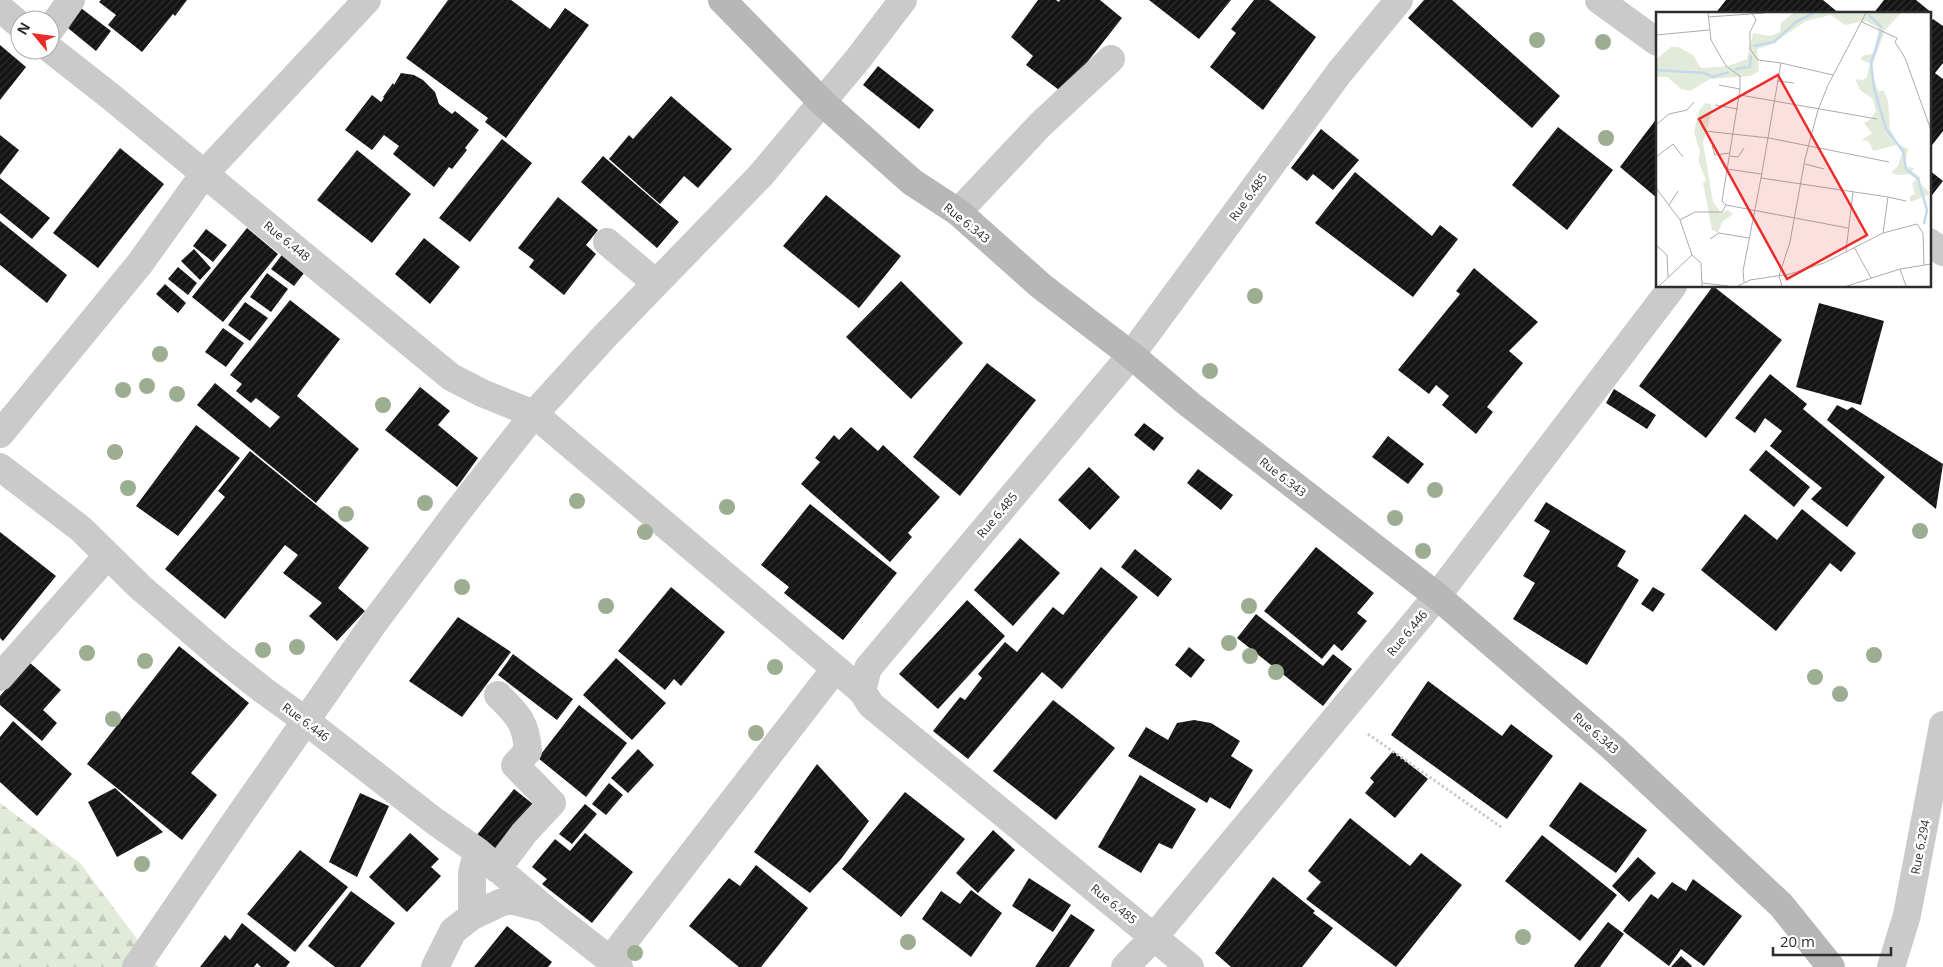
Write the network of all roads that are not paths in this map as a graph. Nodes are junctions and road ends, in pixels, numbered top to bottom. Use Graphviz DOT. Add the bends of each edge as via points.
graph roads {
  1 [pos="71,0"];
  2 [pos="367,0"];
  3 [pos="722,0"];
  4 [pos="903,0"];
  5 [pos="1399,0"];
  6 [pos="1599,0"];
  7 [pos="0,8"];
  8 [pos="10,16"];
  9 [pos="60,16"];
  10 [pos="1656,41"];
  11 [pos="60,57"];
  12 [pos="1111,59"];
  13 [pos="823,103"];
  14 [pos="204,174"];
  15 [pos="958,212"];
  16 [pos="607,242"];
  17 [pos="1930,243"];
  18 [pos="1943,252"];
  19 [pos="656,283"];
  20 [pos="1671,288"];
  21 [pos="1131,355"];
  22 [pos="534,414"];
  23 [pos="0,434"];
  24 [pos="0,467"];
  25 [pos="106,556"];
  26 [pos="1437,596"];
  27 [pos="835,669"];
  28 [pos="0,677"];
  29 [pos="862,691"];
  30 [pos="498,695"];
  31 [pos="306,721"];
  32 [pos="1943,725"];
  33 [pos="487,860"];
  34 [pos="545,909"];
  35 [pos="472,916"];
  36 [pos="1154,937"];
  37 [pos="615,964"];
  38 [pos="136,967"];
  39 [pos="435,967"];
  40 [pos="1126,967"];
  41 [pos="1190,967"];
  42 [pos="1831,967"];
  43 [pos="1891,967"];
  1 -- 9 [label="street"];
  2 -- 14 [label="street"];
  3 -- 13 [label="street, Rue 6.343"];
  4 -- 13 [label="street"];
  5 -- 21 [label="street, Rue 6.485" via="1339,73"];
  6 -- 10 [label="street"];
  7 -- 8 [label="street"];
  11 -- 14 [label="street, Rue 6.448"];
  12 -- 15 [label="street" via="1041,124"];
  13 -- 15 [label="street, Rue 6.343" via="912,182"];
  13 -- 19 [label="street" via="761,175"];
  14 -- 22 [label="street, Rue 6.448" via="451,377"];
  14 -- 23 [label="street" via="141,262"];
  15 -- 21 [label="street, Rue 6.343" via="1041,286"];
  16 -- 19 [label="street"];
  17 -- 18 [label="street"];
  19 -- 22 [label="street"];
  20 -- 26 [label="street, Rue 6.446"];
  21 -- 26 [label="street, Rue 6.343" via="1189,404"];
  21 -- 29 [label="street, Rue 6.485" via="868,668"];
  22 -- 27 [label="street, Rue 6.448"];
  22 -- 31 [label="street" via="376,620"];
  24 -- 25 [label="street, Rue 6.446" via="81,529"];
  25 -- 28 [label="street"];
  25 -- 31 [label="street, Rue 6.446" via="219,655"];
  26 -- 36 [label="street, Rue 6.446"];
  26 -- 42 [label="street, Rue 6.343" via="1612,747 1715,842 1781,905"];
  27 -- 29 [label="street, Rue 6.448"];
  27 -- 37 [label="street"];
  29 -- 36 [label="street, Rue 6.485" via="871,706"];
  30 -- 33 [label="street" via="520,718 527,736 528,750 515,765 552,803 524,833"];
  31 -- 33 [label="street, Rue 6.446"];
  31 -- 38 [label="street"];
  32 -- 43 [label="street, Rue 6.294" via="1907,915"];
  33 -- 34 [label="street, Rue 6.446"];
  33 -- 35 [label="street" via="472,873"];
  34 -- 35 [label="street" via="511,900"];
  34 -- 37 [label="street, Rue 6.446"];
  35 -- 39 [label="street" via="452,931"];
  36 -- 40 [label="street, Rue 6.446"];
  36 -- 41 [label="street, Rue 6.485"];
}
